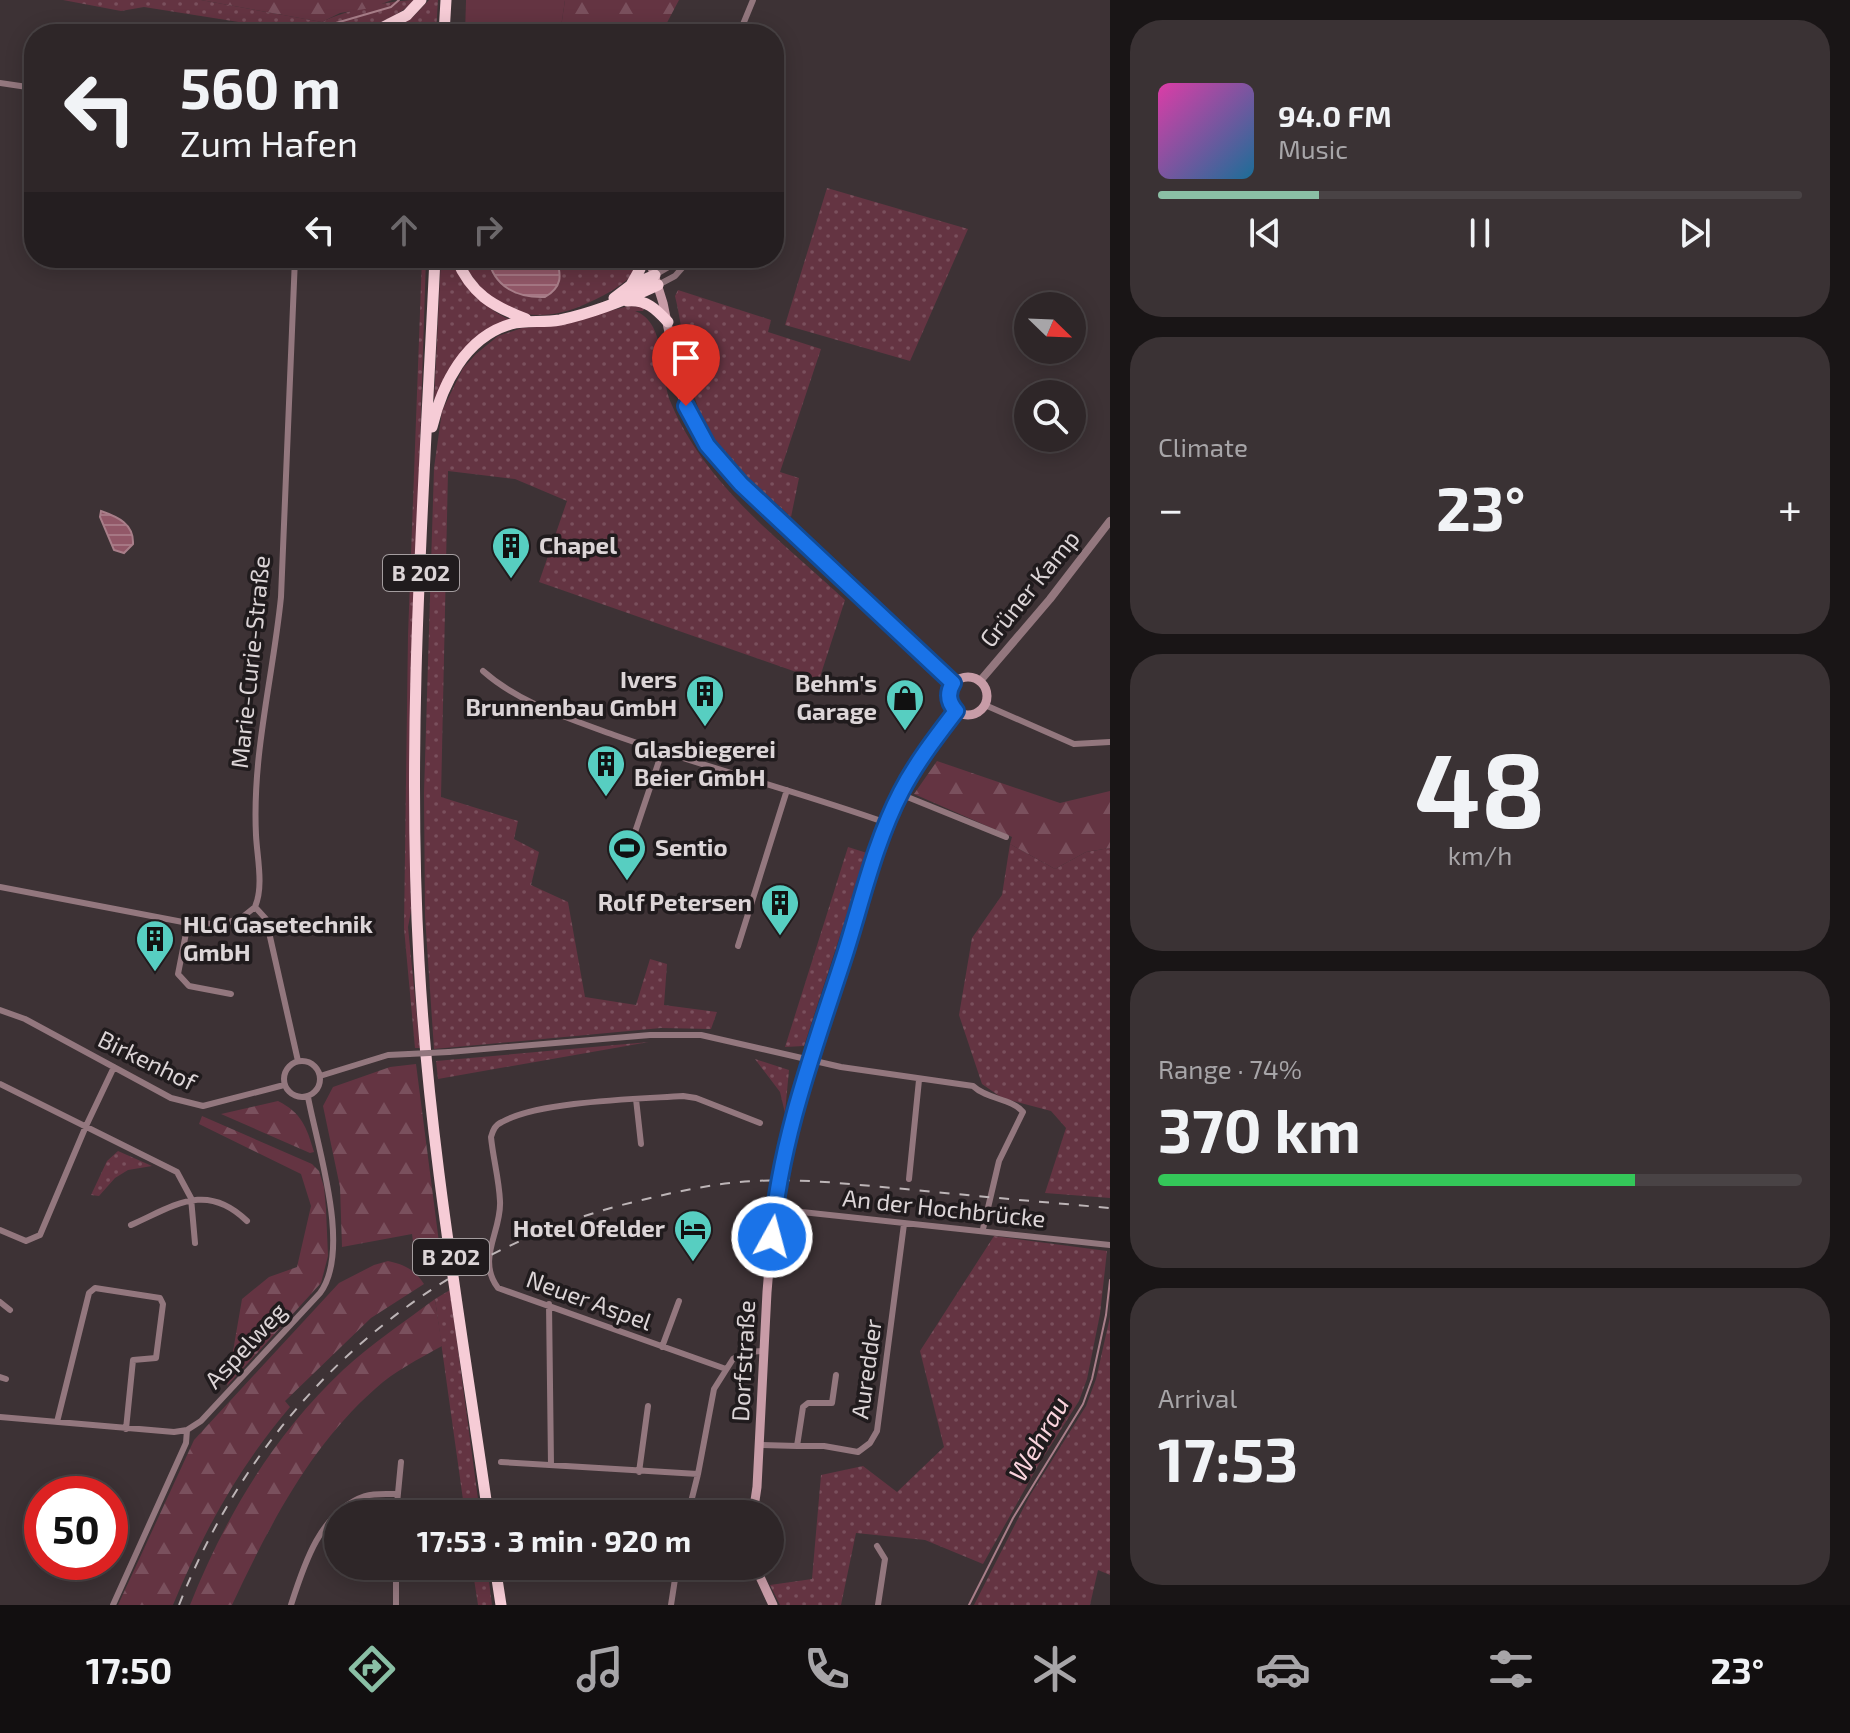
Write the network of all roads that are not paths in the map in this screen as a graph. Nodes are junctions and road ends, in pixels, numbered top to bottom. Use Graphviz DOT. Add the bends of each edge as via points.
graph roads {
  1 [pos="421,0"];
  2 [pos="446,0"];
  3 [pos="753,0"];
  4 [pos="389,24"];
  5 [pos="445,24"];
  6 [pos="743,24"];
  7 [pos="2,83"];
  8 [pos="24,86"];
  9 [pos="0,91"];
  10 [pos="295,268"];
  11 [pos="435,268"];
  12 [pos="462,268"];
  13 [pos="640,268"];
  14 [pos="653,268"];
  15 [pos="672,268"];
  16 [pos="682,268"];
  17 [pos="657,280"];
  18 [pos="631,285"];
  19 [pos="619,301"];
  20 [pos="604,305"];
  21 [pos="535,322"];
  22 [pos="668,322"];
  23 [pos="425,475"];
  24 [pos="1110,521"];
  25 [pos="483,671"];
  26 [pos="980,681"];
  27 [pos="953,683"];
  28 [pos="985,705"];
  29 [pos="956,711"];
  30 [pos="1110,742"];
  31 [pos="662,752"];
  32 [pos="787,790"];
  33 [pos="900,794"];
  34 [pos="887,823"];
  35 [pos="1006,837"];
  36 [pos="632,870"];
  37 [pos="0,887"];
  38 [pos="255,907"];
  39 [pos="188,923"];
  40 [pos="738,946"];
  41 [pos="231,994"];
  42 [pos="0,1010"];
  43 [pos="298,1061"];
  44 [pos="809,1061"];
  45 [pos="114,1067"];
  46 [pos="320,1076"];
  47 [pos="919,1080"];
  48 [pos="0,1084"];
  49 [pos="284,1085"];
  50 [pos="308,1097"];
  51 [pos="636,1099"];
  52 [pos="760,1123"];
  53 [pos="86,1126"];
  54 [pos="641,1144"];
  55 [pos="909,1179"];
  56 [pos="191,1198"];
  57 [pos="774,1209"];
  58 [pos="247,1221"];
  59 [pos="904,1224"];
  60 [pos="131,1225"];
  61 [pos="983,1229"];
  62 [pos="0,1230"];
  63 [pos="195,1243"];
  64 [pos="1109,1245"];
  65 [pos="679,1301"];
  66 [pos="0,1302"];
  67 [pos="549,1304"];
  68 [pos="10,1310"];
  69 [pos="662,1347"];
  70 [pos="763,1351"];
  71 [pos="726,1369"];
  72 [pos="836,1375"];
  73 [pos="648,1406"];
  74 [pos="0,1417"];
  75 [pos="57,1422"];
  76 [pos="126,1429"];
  77 [pos="187,1430"];
  78 [pos="760,1445"];
  79 [pos="797,1446"];
  80 [pos="401,1462"];
  81 [pos="501,1462"];
  82 [pos="551,1465"];
  83 [pos="639,1472"];
  84 [pos="698,1474"];
  85 [pos="396,1494"];
  86 [pos="396,1500"];
  87 [pos="486,1500"];
  88 [pos="692,1500"];
  89 [pos="754,1500"];
  90 [pos="877,1546"];
  91 [pos="396,1580"];
  92 [pos="497,1580"];
  93 [pos="675,1580"];
  94 [pos="761,1580"];
  95 [pos="113,1605"];
  96 [pos="291,1605"];
  97 [pos="396,1605"];
  98 [pos="501,1605"];
  99 [pos="671,1605"];
  100 [pos="773,1605"];
  101 [pos="878,1605"];
  1 -- 4 [label="highway"];
  2 -- 5 [label="highway"];
  3 -- 6 [label="street"];
  7 -- 8 [label="street"];
  7 -- 9 [label="street"];
  10 -- 38 [label="street, Marie-Curie-Straße" via="281,597 254,800 259,884"];
  11 -- 23 [label="highway, B 202"];
  12 -- 21 [label="highway" via="490,303"];
  13 -- 18 [label="highway"];
  14 -- 17 [label="main road"];
  15 -- 17 [label="street"];
  16 -- 17 [label="street" via="675,276"];
  17 -- 18 [label="highway"];
  17 -- 19 [label="highway"];
  17 -- 22 [label="main road"];
  18 -- 20 [label="highway"];
  19 -- 20 [label="highway"];
  19 -- 22 [label="highway" via="643,302"];
  20 -- 21 [label="highway" via="561,320"];
  21 -- 23 [label="highway" via="490,333 455,369 439,401"];
  22 -- 27 [label="main road" via="686,406 726,469"];
  23 -- 87 [label="highway, B 202" via="415,764 419,963 435,1144"];
  24 -- 26 [label="street, Grüner Kamp"];
  25 -- 31 [label="street" via="503,689"];
  26 -- 27 [label="main road" via="963,677"];
  26 -- 28 [label="main road" via="987,694"];
  27 -- 29 [label="main road" via="949,701"];
  28 -- 29 [label="main road" via="974,714"];
  28 -- 30 [label="street" via="1074,744"];
  29 -- 33 [label="main road, Dorfstraße"];
  31 -- 32 [label="street"];
  31 -- 36 [label="street" via="628,853"];
  32 -- 34 [label="street"];
  32 -- 40 [label="street"];
  33 -- 34 [label="main road, Dorfstraße"];
  33 -- 35 [label="street"];
  34 -- 44 [label="main road, Dorfstraße"];
  37 -- 39 [label="street"];
  38 -- 39 [label="street" via="240,919 220,924"];
  38 -- 43 [label="street, Marie-Curie-Straße" via="266,919"];
  39 -- 41 [label="street" via="178,974 189,986"];
  42 -- 45 [label="street, Birkenhof"];
  43 -- 46 [label="street" via="314,1065"];
  43 -- 49 [label="street" via="285,1072"];
  44 -- 46 [label="street, bridge" via="721,1038 674,1034 388,1055"];
  44 -- 47 [label="street"];
  44 -- 57 [label="main road, Dorfstraße"];
  45 -- 49 [label="street, Birkenhof" via="196,1106"];
  45 -- 53 [label="street"];
  46 -- 50 [label="street" via="319,1087"];
  47 -- 55 [label="street"];
  47 -- 61 [label="street" via="973,1086 1023,1112 999,1161"];
  48 -- 53 [label="street"];
  49 -- 50 [label="street" via="292,1095"];
  50 -- 77 [label="street, Aspelweg" via="330,1189 328,1279 201,1421"];
  51 -- 52 [label="street" via="696,1098"];
  51 -- 54 [label="street"];
  51 -- 67 [label="street, Neuer Aspel" via="544,1109 497,1126 491,1137 500,1210 488,1248 491,1273 498,1288"];
  53 -- 56 [label="street" via="177,1172"];
  53 -- 62 [label="street" via="40,1235 26,1241"];
  56 -- 58 [label="street" via="226,1204"];
  56 -- 60 [label="street"];
  56 -- 63 [label="street"];
  57 -- 59 [label="street, An der Hochbrücke"];
  57 -- 70 [label="main road, Dorfstraße"];
  59 -- 61 [label="street, An der Hochbrücke"];
  59 -- 79 [label="street, Auredder" via="877,1431 858,1452"];
  61 -- 64 [label="street, An der Hochbrücke"];
  65 -- 69 [label="street, Neuer Aspel"];
  66 -- 68 [label="street"];
  67 -- 69 [label="street, Neuer Aspel"];
  67 -- 82 [label="street"];
  69 -- 71 [label="street, Neuer Aspel"];
  70 -- 71 [label="street" via="746,1352"];
  70 -- 78 [label="main road, Dorfstraße"];
  71 -- 84 [label="street" via="714,1389"];
  72 -- 79 [label="street, Auredder" via="832,1403 803,1407"];
  73 -- 83 [label="street"];
  74 -- 75 [label="street"];
  75 -- 76 [label="street"];
  75 -- 76 [label="street" via="89,1293 95,1288 160,1298 163,1304 156,1358 133,1360"];
  76 -- 77 [label="street"];
  77 -- 95 [label="street" via="186,1443"];
  78 -- 79 [label="street, Auredder"];
  78 -- 89 [label="main road, Dorfstraße"];
  80 -- 85 [label="street"];
  81 -- 82 [label="street"];
  82 -- 83 [label="street"];
  83 -- 84 [label="street"];
  84 -- 88 [label="street"];
  85 -- 86 [label="street"];
  85 -- 96 [label="street" via="368,1495 344,1506 318,1537"];
  90 -- 101 [label="street" via="885,1559"];
  91 -- 97 [label="street"];
  92 -- 98 [label="highway"];
  93 -- 99 [label="street"];
  94 -- 100 [label="main road"];
}
